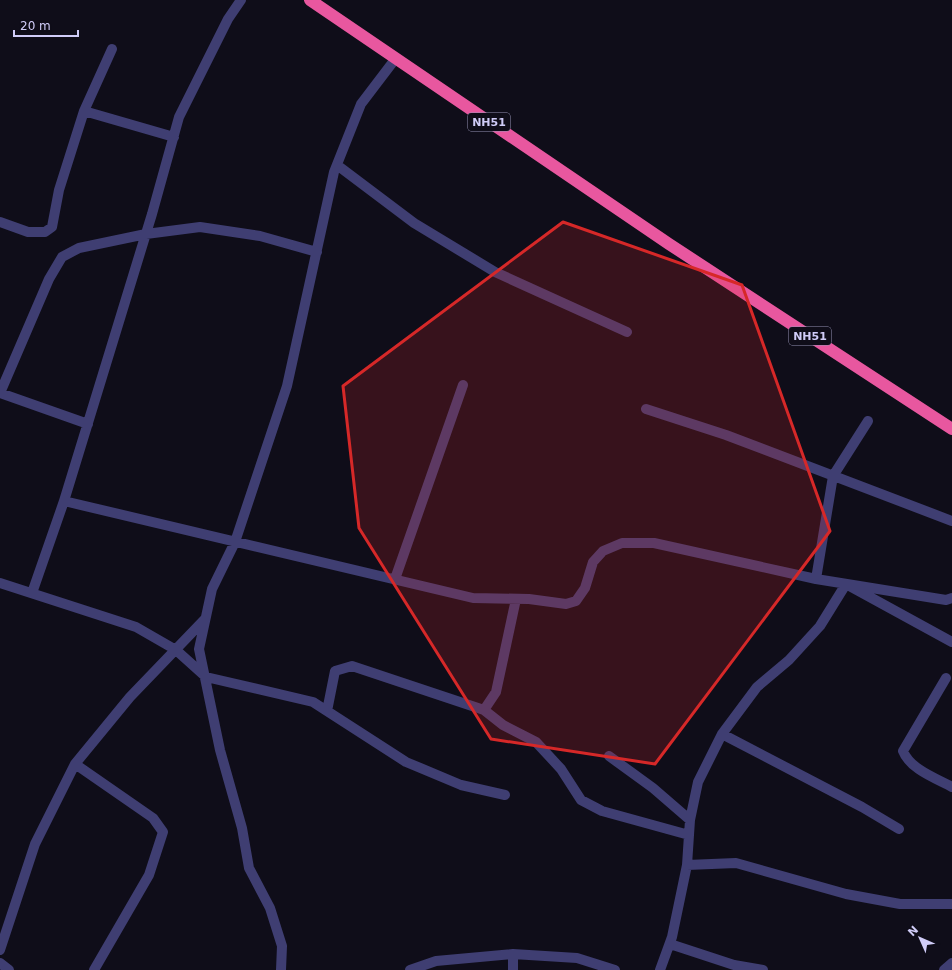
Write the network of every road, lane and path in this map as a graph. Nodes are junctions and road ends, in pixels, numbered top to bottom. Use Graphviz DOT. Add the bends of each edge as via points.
graph roads {
  1 [pos="241,0"];
  2 [pos="310,0"];
  3 [pos="112,49"];
  4 [pos="396,58"];
  5 [pos="84,111"];
  6 [pos="174,138"];
  7 [pos="337,165"];
  8 [pos="0,222"];
  9 [pos="146,234"];
  10 [pos="317,252"];
  11 [pos="627,332"];
  12 [pos="463,385"];
  13 [pos="0,393"];
  14 [pos="646,409"];
  15 [pos="868,421"];
  16 [pos="88,424"];
  17 [pos="952,429"];
  18 [pos="833,476"];
  19 [pos="64,501"];
  20 [pos="952,521"];
  21 [pos="235,542"];
  22 [pos="395,579"];
  23 [pos="816,579"];
  24 [pos="0,584"];
  25 [pos="846,584"];
  26 [pos="32,593"];
  27 [pos="952,598"];
  28 [pos="516,599"];
  29 [pos="205,619"];
  30 [pos="952,642"];
  31 [pos="176,650"];
  32 [pos="206,678"];
  33 [pos="946,678"];
  34 [pos="484,710"];
  35 [pos="327,711"];
  36 [pos="722,734"];
  37 [pos="609,756"];
  38 [pos="75,764"];
  39 [pos="952,787"];
  40 [pos="505,795"];
  41 [pos="690,820"];
  42 [pos="899,829"];
  43 [pos="689,835"];
  44 [pos="687,865"];
  45 [pos="952,904"];
  46 [pos="670,944"];
  47 [pos="0,950"];
  48 [pos="513,954"];
  49 [pos="0,963"];
  50 [pos="952,963"];
  51 [pos="733,967"];
  52 [pos="9,970"];
  53 [pos="94,970"];
  54 [pos="281,970"];
  55 [pos="410,970"];
  56 [pos="514,970"];
  57 [pos="615,970"];
  58 [pos="660,970"];
  59 [pos="763,970"];
  60 [pos="944,970"];
  1 -- 6 [label="street" via="228,19 179,117"];
  2 -- 4 [label="highway, NH51"];
  3 -- 5 [label="street"];
  4 -- 7 [label="street" via="361,104"];
  4 -- 17 [label="highway, NH51" via="669,244"];
  5 -- 6 [label="street"];
  5 -- 8 [label="street" via="59,190 52,227 45,232 28,232"];
  6 -- 9 [label="street"];
  7 -- 10 [label="street"];
  7 -- 11 [label="street" via="414,223 495,272"];
  9 -- 10 [label="street" via="200,227 260,236"];
  9 -- 13 [label="street" via="79,248 62,257 49,279"];
  9 -- 16 [label="street"];
  10 -- 21 [label="street" via="287,386"];
  12 -- 22 [label="street"];
  13 -- 16 [label="street"];
  14 -- 18 [label="street" via="726,435"];
  15 -- 18 [label="street"];
  16 -- 19 [label="street"];
  18 -- 20 [label="street"];
  18 -- 23 [label="street"];
  19 -- 21 [label="street"];
  19 -- 26 [label="street"];
  21 -- 22 [label="street"];
  21 -- 29 [label="street" via="212,590"];
  22 -- 28 [label="street" via="473,598"];
  23 -- 25 [label="street"];
  23 -- 28 [label="street" via="654,543 622,544 603,552 593,562 585,588 576,601 566,604"];
  24 -- 26 [label="street"];
  25 -- 27 [label="street" via="946,600"];
  25 -- 30 [label="street"];
  25 -- 36 [label="street" via="820,626 789,660 757,687"];
  26 -- 31 [label="street" via="136,626"];
  28 -- 34 [label="street" via="496,692"];
  29 -- 31 [label="street"];
  29 -- 32 [label="street" via="199,649"];
  31 -- 32 [label="street"];
  31 -- 38 [label="street" via="130,697"];
  32 -- 35 [label="street" via="313,702"];
  32 -- 54 [label="street" via="220,750 242,828 249,868 270,908 282,946"];
  33 -- 39 [label="street" via="903,751 906,759"];
  34 -- 35 [label="street" via="352,666 335,671"];
  34 -- 43 [label="street" via="503,725 536,742 561,768 581,800 602,811"];
  35 -- 40 [label="street" via="406,762 461,785"];
  36 -- 41 [label="street" via="698,782"];
  36 -- 42 [label="street"];
  37 -- 41 [label="street" via="653,788"];
  38 -- 47 [label="street" via="35,844"];
  38 -- 53 [label="street" via="152,818 163,832 149,875"];
  41 -- 43 [label="street"];
  43 -- 44 [label="street"];
  44 -- 45 [label="street" via="736,862 846,894 900,904"];
  44 -- 46 [label="street"];
  46 -- 51 [label="street"];
  46 -- 58 [label="street"];
  48 -- 55 [label="street" via="436,961"];
  48 -- 56 [label="street"];
  48 -- 57 [label="street" via="577,958"];
  49 -- 52 [label="street"];
  50 -- 60 [label="street"];
  51 -- 59 [label="street"];
}
